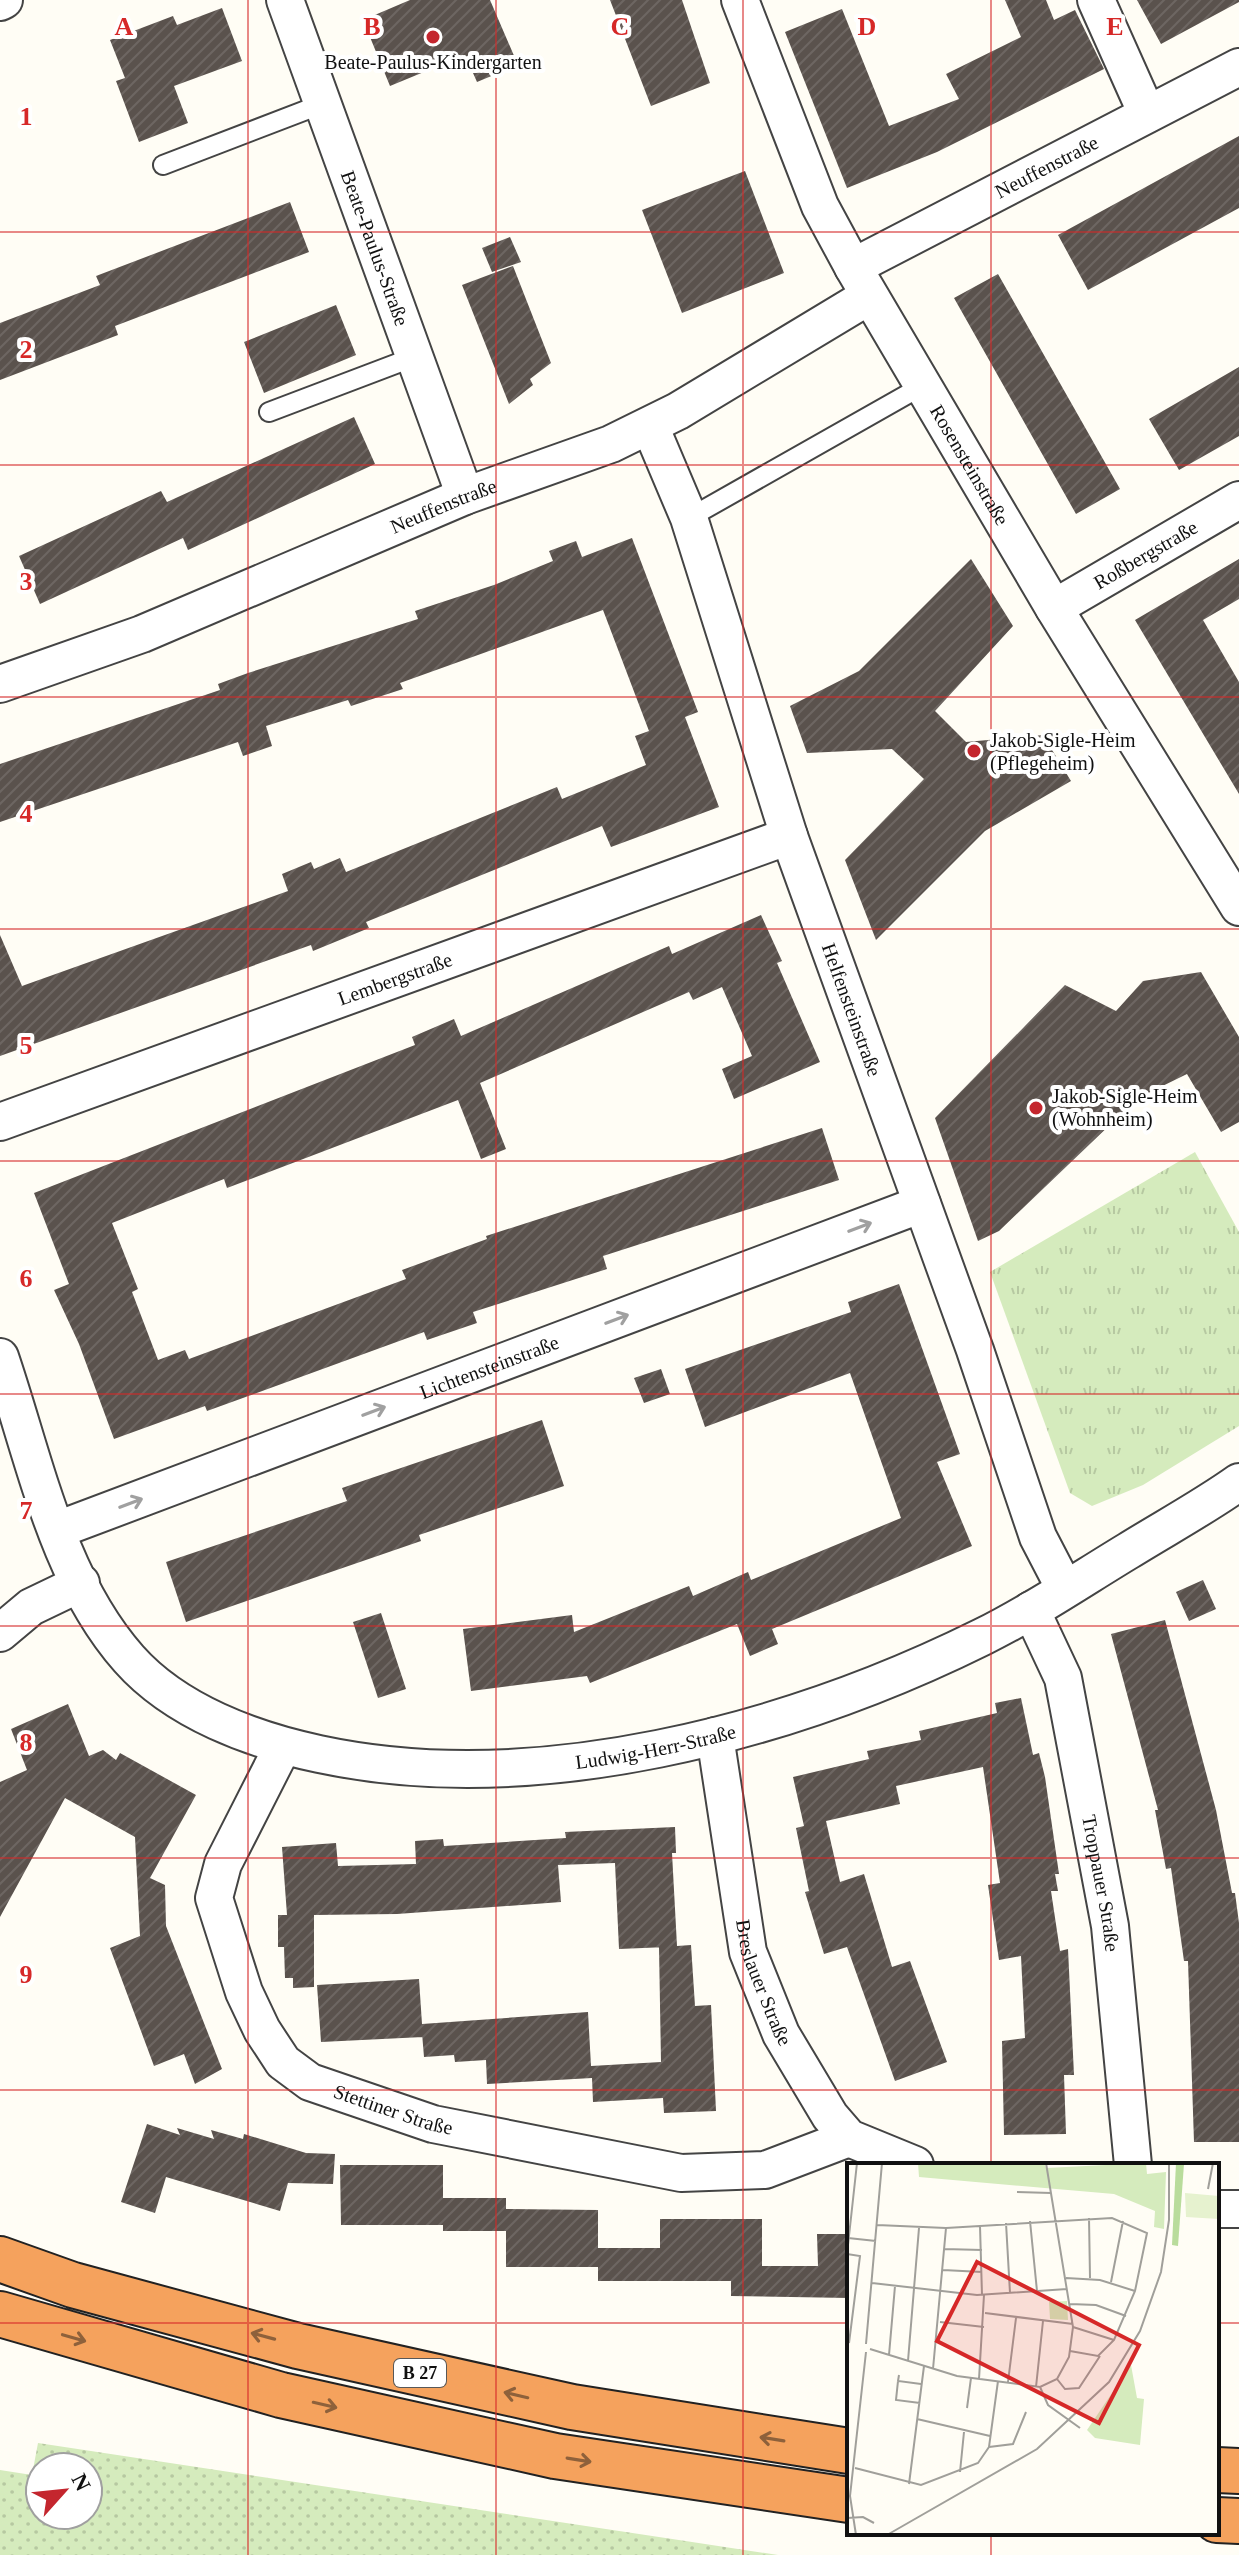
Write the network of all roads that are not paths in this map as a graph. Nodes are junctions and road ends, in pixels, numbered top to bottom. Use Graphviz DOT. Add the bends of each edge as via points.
graph roads {
  1 [pos="285,0"];
  2 [pos="740,0"];
  3 [pos="1096,0"];
  4 [pos="1239,67"];
  5 [pos="322,104"];
  6 [pos="1147,114"];
  7 [pos="163,165"];
  8 [pos="861,282"];
  9 [pos="414,357"];
  10 [pos="922,386"];
  11 [pos="269,412"];
  12 [pos="650,426"];
  13 [pos="465,496"];
  14 [pos="1239,500"];
  15 [pos="689,518"];
  16 [pos="1054,608"];
  17 [pos="0,684"];
  18 [pos="789,836"];
  19 [pos="1239,907"];
  20 [pos="0,1122"];
  21 [pos="922,1204"];
  22 [pos="0,1357"];
  23 [pos="1239,1482"];
  24 [pos="57,1530"];
  25 [pos="81,1583"];
  26 [pos="1065,1589"];
  27 [pos="1031,1610"];
  28 [pos="0,1633"];
  29 [pos="715,1736"];
  30 [pos="283,1746"];
  31 [pos="849,2138"];
  32 [pos="910,2163"];
  33 [pos="1133,2163"];
  34 [pos="0,2259"];
  35 [pos="0,2314"];
  36 [pos="847,2451"];
  37 [pos="1219,2470"];
  38 [pos="1239,2471"];
  39 [pos="847,2500"];
  40 [pos="1219,2520"];
  41 [pos="1239,2521"];
  1 -- 5 [label="street, Beate-Paulus-Straße"];
  2 -- 8 [label="street, Rosensteinstraße" via="820,206"];
  3 -- 6 [label="street"];
  4 -- 6 [label="street, Neuffenstraße"];
  5 -- 7 [label="lane"];
  5 -- 9 [label="street, Beate-Paulus-Straße"];
  6 -- 8 [label="street, Neuffenstraße"];
  8 -- 10 [label="street, Rosensteinstraße"];
  8 -- 12 [label="street, Neuffenstraße"];
  9 -- 11 [label="lane"];
  9 -- 13 [label="street, Beate-Paulus-Straße"];
  10 -- 15 [label="lane"];
  10 -- 16 [label="street, Rosensteinstraße"];
  12 -- 13 [label="street, Neuffenstraße"];
  12 -- 15 [label="street, Helfensteinstraße"];
  13 -- 17 [label="street, Neuffenstraße" via="142,634"];
  14 -- 16 [label="street, Roßbergstraße"];
  15 -- 18 [label="street, Helfensteinstraße"];
  16 -- 19 [label="street, Rosensteinstraße"];
  18 -- 20 [label="street, Lembergstraße"];
  18 -- 21 [label="street, Helfensteinstraße"];
  24 -- 21 [label="street, Lichtensteinstraße, one-way"];
  21 -- 26 [label="street, Helfensteinstraße" via="1038,1537"];
  22 -- 24 [label="street, Ludwig-Herr-Straße"];
  23 -- 26 [label="street, Ludwig-Herr-Straße"];
  24 -- 25 [label="street, Ludwig-Herr-Straße"];
  25 -- 28 [label="street" via="31,1607"];
  25 -- 30 [label="street, Ludwig-Herr-Straße" via="129,1659 159,1686 217,1721"];
  26 -- 27 [label="street, Ludwig-Herr-Straße"];
  27 -- 29 [label="street, Ludwig-Herr-Straße" via="919,1666"];
  27 -- 33 [label="street, Troppauer Straße" via="1063,1678 1110,1926"];
  29 -- 30 [label="street, Ludwig-Herr-Straße" via="572,1762 438,1769 367,1764"];
  29 -- 31 [label="street, Breslauer Straße" via="748,1952 781,2034"];
  30 -- 31 [label="street, Stettiner Straße" via="223,1864 214,1898 262,2030 283,2062 310,2082 433,2124 681,2173 765,2170"];
  31 -- 32 [label="street, Breslauer Straße"];
  36 -- 34 [label="highway, B 27, one-way" via="572,2407 298,2346 73,2285"];
  35 -- 39 [label="highway, one-way" via="281,2395 509,2446"];
  37 -- 38 [label="highway"];
  40 -- 41 [label="highway"];
}
